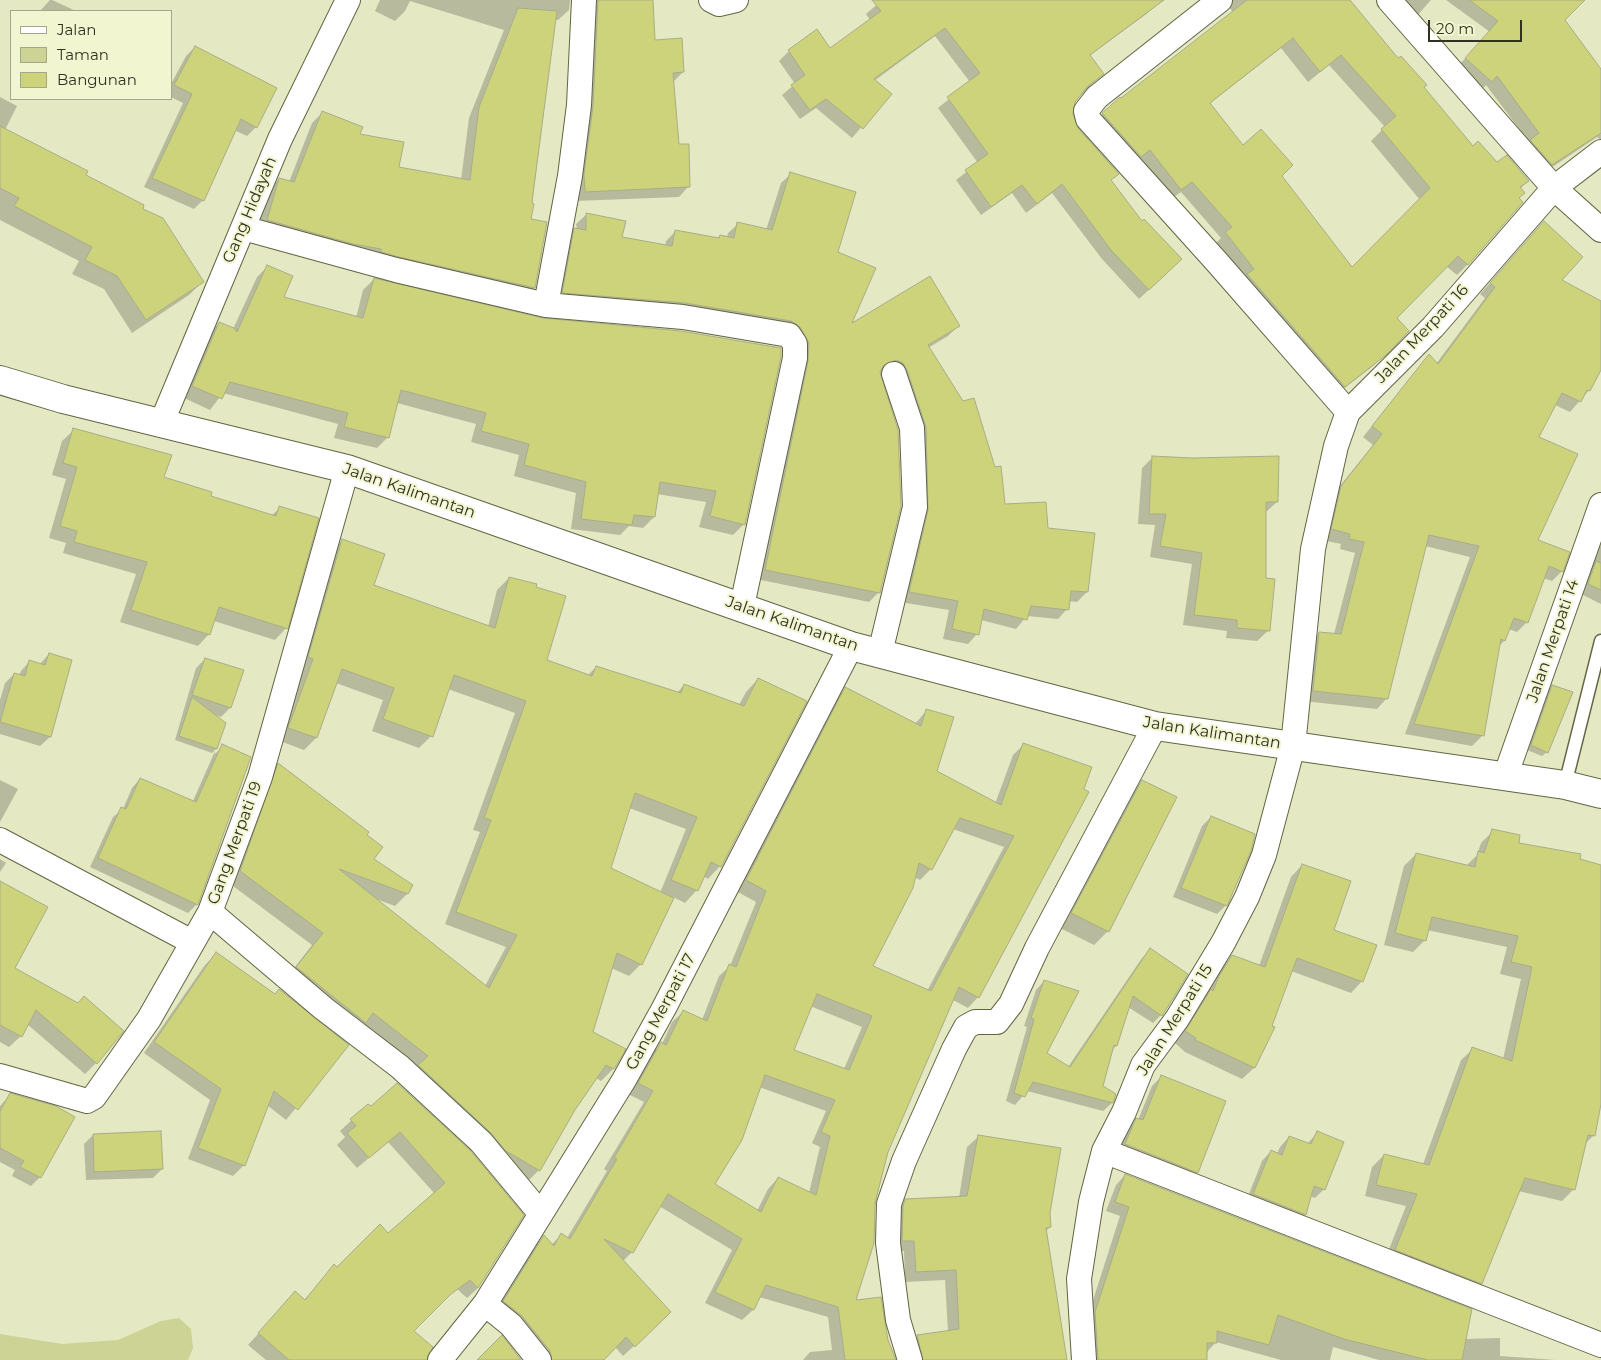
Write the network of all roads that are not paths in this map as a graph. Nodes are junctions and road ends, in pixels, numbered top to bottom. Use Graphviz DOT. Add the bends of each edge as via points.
graph roads {
  1 [pos="348,0"];
  2 [pos="584,0"];
  3 [pos="711,0"];
  4 [pos="736,0"];
  5 [pos="1220,0"];
  6 [pos="1389,0"];
  7 [pos="1601,152"];
  8 [pos="1554,188"];
  9 [pos="243,228"];
  10 [pos="1601,230"];
  11 [pos="546,305"];
  12 [pos="894,374"];
  13 [pos="0,380"];
  14 [pos="1348,412"];
  15 [pos="161,424"];
  16 [pos="348,470"];
  17 [pos="1601,505"];
  18 [pos="742,606"];
  19 [pos="1601,641"];
  20 [pos="852,646"];
  21 [pos="880,653"];
  22 [pos="1155,726"];
  23 [pos="1293,746"];
  24 [pos="1505,777"];
  25 [pos="1564,785"];
  26 [pos="1601,794"];
  27 [pos="0,840"];
  28 [pos="210,912"];
  29 [pos="192,942"];
  30 [pos="0,1076"];
  31 [pos="1104,1150"];
  32 [pos="540,1213"];
  33 [pos="485,1304"];
  34 [pos="1601,1345"];
  35 [pos="440,1360"];
  36 [pos="540,1360"];
  37 [pos="910,1360"];
  38 [pos="1084,1360"];
  1 -- 9 [label="street, Gang Hidayah" via="280,139"];
  2 -- 11 [label="street" via="579,105"];
  3 -- 4 [label="street" via="720,4"];
  5 -- 14 [label="street" via="1097,97 1086,111 1088,119"];
  6 -- 8 [label="street"];
  7 -- 8 [label="street, Jalan Merpati 16"];
  8 -- 10 [label="street"];
  8 -- 14 [label="street, Jalan Merpati 16" via="1433,327"];
  9 -- 11 [label="street" via="396,270"];
  9 -- 15 [label="street, Gang Hidayah"];
  11 -- 18 [label="street" via="683,317 789,335 795,344 795,358"];
  12 -- 21 [label="street" via="912,428 915,507"];
  13 -- 15 [label="main road, Jalan Kalimantan"];
  14 -- 23 [label="street, Jalan Merpati 16" via="1336,446 1313,548"];
  15 -- 16 [label="main road, Jalan Kalimantan"];
  16 -- 18 [label="main road, Jalan Kalimantan"];
  16 -- 28 [label="street, Gang Merpati 19" via="260,777"];
  17 -- 24 [label="street, Jalan Merpati 14"];
  18 -- 20 [label="main road, Jalan Kalimantan"];
  19 -- 25 [label="lane"];
  20 -- 21 [label="main road, Jalan Kalimantan"];
  20 -- 32 [label="street, Gang Merpati 17" via="664,1008 624,1080"];
  21 -- 22 [label="main road, Jalan Kalimantan"];
  22 -- 23 [label="main road, Jalan Kalimantan"];
  22 -- 37 [label="street" via="1037,948 1011,1004 997,1022 975,1022 966,1027 904,1161 889,1204 888,1243 898,1320"];
  23 -- 24 [label="main road, Jalan Kalimantan"];
  23 -- 31 [label="street, Jalan Merpati 15" via="1264,855 1247,897 1186,1003 1143,1065"];
  24 -- 25 [label="main road, Jalan Kalimantan"];
  25 -- 26 [label="main road, Jalan Kalimantan"];
  27 -- 29 [label="street"];
  28 -- 29 [label="street, Gang Merpati 19"];
  28 -- 32 [label="street" via="323,1008 400,1067 481,1142"];
  29 -- 30 [label="street, Gang Merpati 19" via="149,1019 91,1099 81,1100"];
  31 -- 34 [label="street"];
  31 -- 38 [label="street, Jalan Merpati 15" via="1091,1202 1079,1279"];
  32 -- 33 [label="street, Gang Merpati 17"];
  33 -- 35 [label="street, Gang Merpati 17"];
  33 -- 36 [label="street" via="511,1325"];
}
